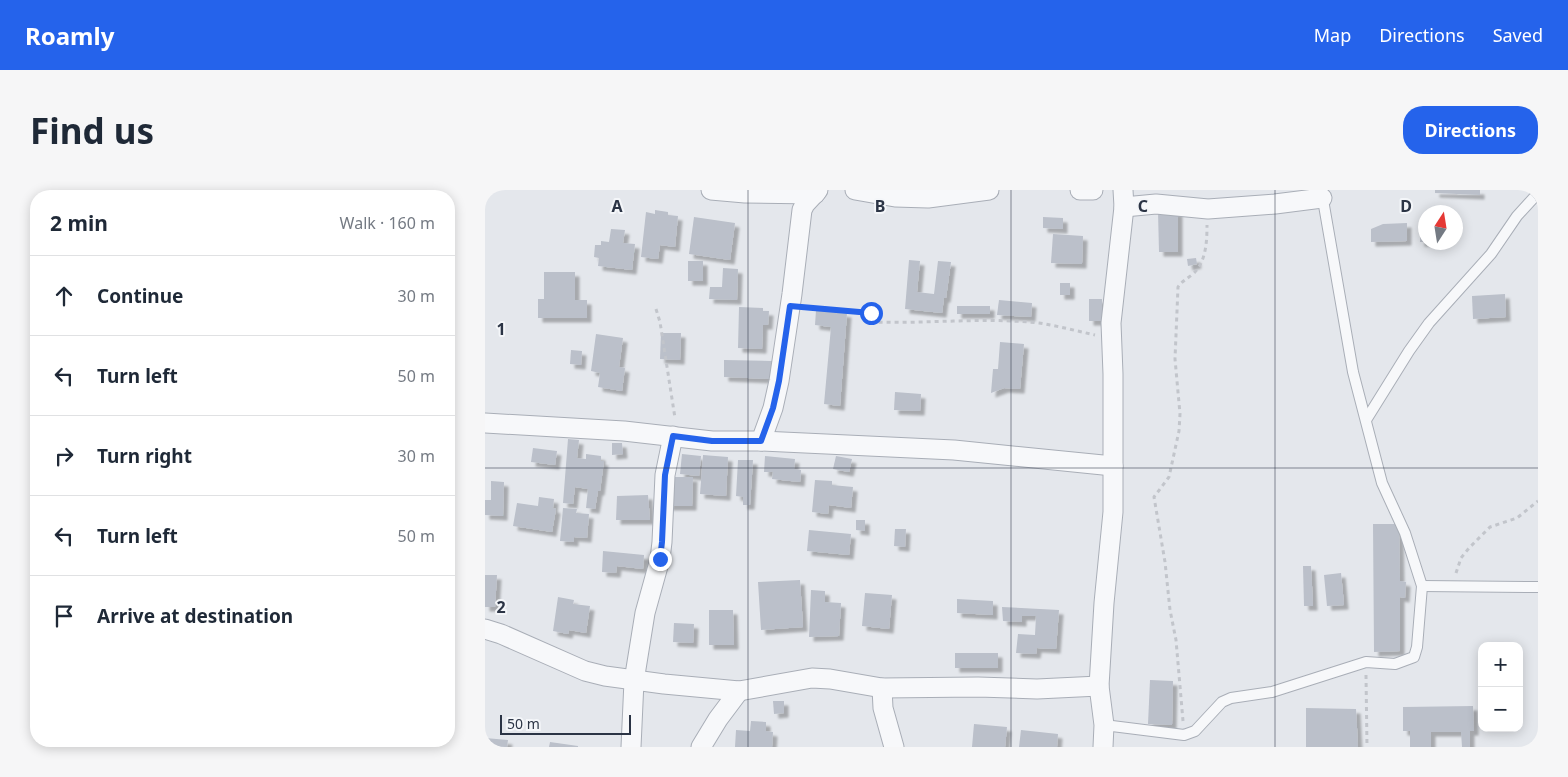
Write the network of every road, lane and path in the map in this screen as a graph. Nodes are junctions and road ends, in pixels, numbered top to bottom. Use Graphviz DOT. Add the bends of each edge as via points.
graph roads {
  1 [pos="711,190"];
  2 [pos="855,190"];
  3 [pos="989,190"];
  4 [pos="1080,190"];
  5 [pos="1093,190"];
  6 [pos="817,192"];
  7 [pos="1538,193"];
  8 [pos="1322,194"];
  9 [pos="1123,199"];
  10 [pos="1208,209"];
  11 [pos="790,306"];
  12 [pos="656,309"];
  13 [pos="1111,323"];
  14 [pos="1366,420"];
  15 [pos="485,423"];
  16 [pos="673,436"];
  17 [pos="761,441"];
  18 [pos="1113,466"];
  19 [pos="1538,501"];
  20 [pos="1422,586"];
  21 [pos="1453,586"];
  22 [pos="1538,587"];
  23 [pos="485,629"];
  24 [pos="1366,662"];
  25 [pos="634,681"];
  26 [pos="1099,686"];
  27 [pos="882,688"];
  28 [pos="739,691"];
  29 [pos="1104,725"];
  30 [pos="1184,735"];
  31 [pos="631,747"];
  32 [pos="701,747"];
  33 [pos="894,747"];
  34 [pos="1103,747"];
  35 [pos="1367,747"];
  1 -- 6 [label="street"];
  2 -- 3 [label="street" via="895,197 928,198"];
  4 -- 5 [label="street"];
  6 -- 11 [label="street" via="802,210"];
  7 -- 14 [label="lane" via="1517,216 1491,254 1429,324"];
  8 -- 10 [label="street" via="1275,204"];
  8 -- 14 [label="lane" via="1353,372"];
  9 -- 10 [label="street"];
  9 -- 13 [label="street"];
  10 -- 30 [label="path" via="1201,266 1178,287 1175,359 1179,431 1169,477 1154,497 1176,640"];
  11 -- 13 [label="path" via="871,313 871,322 1041,323 1098,336"];
  11 -- 17 [label="street" via="779,381"];
  12 -- 16 [label="path" via="675,414"];
  13 -- 18 [label="street"];
  14 -- 20 [label="lane" via="1382,483 1405,533"];
  15 -- 16 [label="street"];
  16 -- 17 [label="street" via="712,441"];
  16 -- 25 [label="street" via="665,475 660,559 645,613"];
  17 -- 18 [label="street" via="954,450"];
  18 -- 26 [label="street" via="1113,512"];
  19 -- 21 [label="path" via="1517,518 1490,527 1469,548 1461,558"];
  20 -- 21 [label="lane"];
  20 -- 24 [label="lane" via="1414,657 1395,664"];
  21 -- 22 [label="lane"];
  23 -- 25 [label="street" via="585,671"];
  24 -- 30 [label="lane" via="1272,692 1231,698 1222,702 1195,731"];
  24 -- 35 [label="path"];
  25 -- 28 [label="street"];
  25 -- 31 [label="street"];
  26 -- 27 [label="street"];
  26 -- 29 [label="street"];
  27 -- 28 [label="street" via="812,678"];
  27 -- 33 [label="street" via="883,708"];
  28 -- 32 [label="street"];
  29 -- 30 [label="lane"];
  29 -- 34 [label="street"];
}
